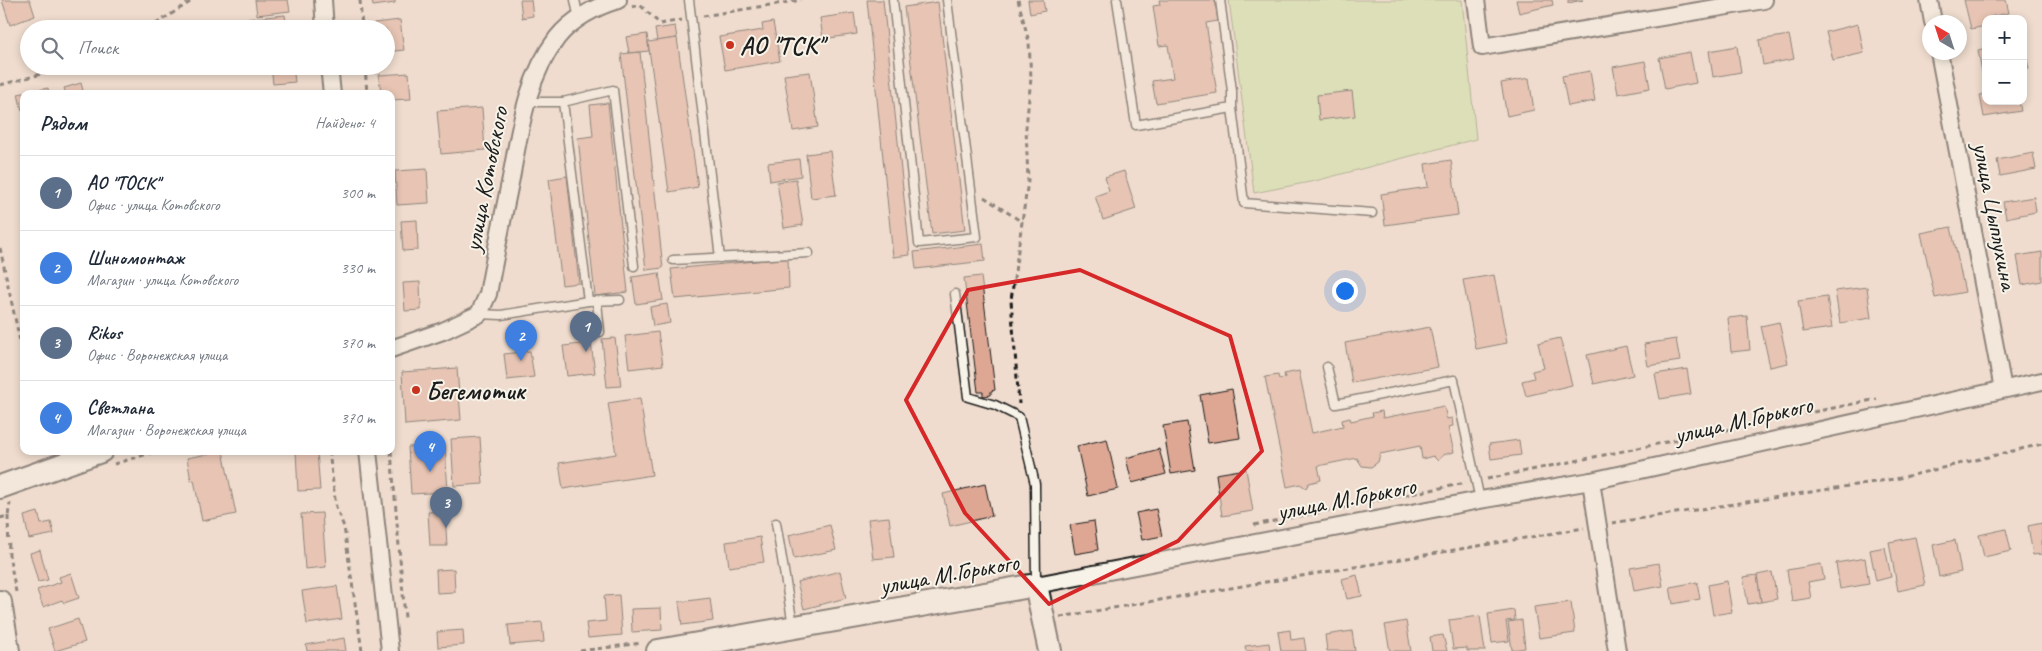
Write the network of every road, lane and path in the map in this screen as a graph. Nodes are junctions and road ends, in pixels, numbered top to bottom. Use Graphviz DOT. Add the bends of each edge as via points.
graph roads {
  1 [pos="194,0"];
  2 [pos="323,0"];
  3 [pos="360,0"];
  4 [pos="575,0"];
  5 [pos="618,0"];
  6 [pos="689,0"];
  7 [pos="801,0"];
  8 [pos="893,0"];
  9 [pos="947,0"];
  10 [pos="1018,0"];
  11 [pos="1117,0"];
  12 [pos="1220,0"];
  13 [pos="1476,0"];
  14 [pos="1764,0"];
  15 [pos="1929,0"];
  16 [pos="640,5"];
  17 [pos="1932,15"];
  18 [pos="696,17"];
  19 [pos="579,19"];
  20 [pos="687,19"];
  21 [pos="162,20"];
  22 [pos="325,20"];
  23 [pos="361,20"];
  24 [pos="1941,60"];
  25 [pos="40,75"];
  26 [pos="330,75"];
  27 [pos="366,75"];
  28 [pos="0,86"];
  29 [pos="332,90"];
  30 [pos="367,90"];
  31 [pos="526,102"];
  32 [pos="563,102"];
  33 [pos="1232,108"];
  34 [pos="970,187"];
  35 [pos="1372,213"];
  36 [pos="1022,222"];
  37 [pos="0,248"];
  38 [pos="809,253"];
  39 [pos="720,258"];
  40 [pos="673,260"];
  41 [pos="634,266"];
  42 [pos="955,294"];
  43 [pos="620,300"];
  44 [pos="588,302"];
  45 [pos="597,302"];
  46 [pos="479,314"];
  47 [pos="600,332"];
  48 [pos="20,341"];
  49 [pos="395,348"];
  50 [pos="1327,367"];
  51 [pos="2042,381"];
  52 [pos="2003,389"];
  53 [pos="1881,398"];
  54 [pos="1019,417"];
  55 [pos="2042,444"];
  56 [pos="90,455"];
  57 [pos="330,455"];
  58 [pos="368,455"];
  59 [pos="391,455"];
  60 [pos="1475,481"];
  61 [pos="1591,481"];
  62 [pos="0,487"];
  63 [pos="1480,500"];
  64 [pos="8,516"];
  65 [pos="776,523"];
  66 [pos="1598,525"];
  67 [pos="1247,526"];
  68 [pos="1036,585"];
  69 [pos="8,598"];
  70 [pos="1055,618"];
  71 [pos="405,622"];
  72 [pos="794,627"];
  73 [pos="652,647"];
  74 [pos="8,651"];
  75 [pos="362,651"];
  76 [pos="390,651"];
  77 [pos="580,651"];
  78 [pos="1050,651"];
  79 [pos="1618,651"];
  1 -- 21 [label="path"];
  2 -- 22 [label="street"];
  3 -- 23 [label="path"];
  4 -- 19 [label="lane"];
  5 -- 19 [label="street, улица Котовского" via="603,4"];
  6 -- 39 [label="lane"];
  7 -- 18 [label="path"];
  8 -- 34 [label="lane" via="919,243 977,237"];
  9 -- 34 [label="lane"];
  10 -- 36 [label="path" via="1029,42 1031,78 1026,128 1028,180"];
  11 -- 33 [label="lane" via="1136,125"];
  12 -- 33 [label="lane"];
  13 -- 14 [label="street" via="1482,47"];
  15 -- 17 [label="street"];
  16 -- 20 [label="path" via="660,24"];
  19 -- 31 [label="street, улица Котовского" via="558,37 542,63"];
  24 -- 52 [label="street, улица Цыплухина"];
  25 -- 28 [label="path"];
  26 -- 29 [label="street"];
  27 -- 30 [label="path"];
  31 -- 32 [label="lane"];
  31 -- 46 [label="street, улица Котовского" via="488,294"];
  32 -- 41 [label="lane" via="613,90"];
  32 -- 44 [label="lane"];
  33 -- 35 [label="lane" via="1244,203"];
  34 -- 36 [label="path"];
  36 -- 54 [label="path" via="1011,300"];
  37 -- 48 [label="path"];
  38 -- 39 [label="lane"];
  39 -- 40 [label="lane"];
  42 -- 54 [label="lane" via="968,397"];
  43 -- 45 [label="lane"];
  44 -- 45 [label="lane"];
  44 -- 46 [label="lane"];
  45 -- 47 [label="lane"];
  46 -- 49 [label="street"];
  50 -- 60 [label="lane" via="1336,404 1454,380"];
  51 -- 52 [label="street, улица М.Горького"];
  52 -- 61 [label="street, улица М.Горького"];
  53 -- 60 [label="path"];
  54 -- 68 [label="lane" via="1035,484"];
  55 -- 66 [label="path" via="1900,478"];
  56 -- 62 [label="street"];
  57 -- 75 [label="path" via="336,507 344,527"];
  58 -- 76 [label="street"];
  59 -- 71 [label="path"];
  60 -- 63 [label="lane"];
  60 -- 67 [label="path"];
  61 -- 63 [label="street, улица М.Горького"];
  61 -- 66 [label="street"];
  63 -- 68 [label="street, улица М.Горького"];
  64 -- 69 [label="path"];
  65 -- 72 [label="lane"];
  66 -- 70 [label="path"];
  66 -- 79 [label="street"];
  68 -- 72 [label="street, улица М.Горького"];
  68 -- 78 [label="street"];
  69 -- 74 [label="street"];
  72 -- 73 [label="street, улица М.Горького"];
  73 -- 77 [label="path"];
}
